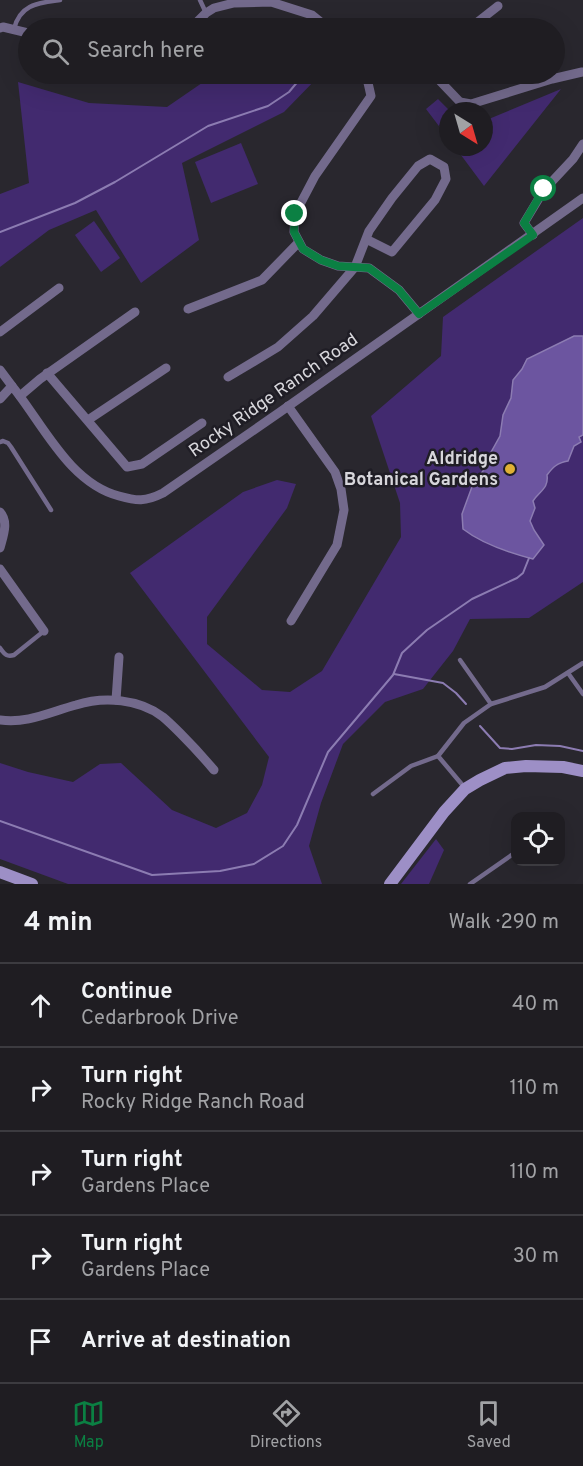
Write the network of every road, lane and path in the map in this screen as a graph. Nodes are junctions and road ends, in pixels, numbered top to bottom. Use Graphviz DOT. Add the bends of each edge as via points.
graph roads {
  1 [pos="58,0"];
  2 [pos="200,0"];
  3 [pos="498,6"];
  4 [pos="206,13"];
  5 [pos="201,18"];
  6 [pos="316,18"];
  7 [pos="483,18"];
  8 [pos="0,28"];
  9 [pos="14,29"];
  10 [pos="18,30"];
  11 [pos="583,71"];
  12 [pos="565,76"];
  13 [pos="368,84"];
  14 [pos="443,84"];
  15 [pos="536,84"];
  16 [pos="583,144"];
  17 [pos="583,198"];
  18 [pos="533,235"];
  19 [pos="366,239"];
  20 [pos="299,242"];
  21 [pos="355,267"];
  22 [pos="59,288"];
  23 [pos="188,309"];
  24 [pos="135,312"];
  25 [pos="419,314"];
  26 [pos="0,332"];
  27 [pos="166,368"];
  28 [pos="0,370"];
  29 [pos="47,374"];
  30 [pos="228,377"];
  31 [pos="12,386"];
  32 [pos="20,396"];
  33 [pos="0,399"];
  34 [pos="288,406"];
  35 [pos="88,420"];
  36 [pos="202,423"];
  37 [pos="0,442"];
  38 [pos="51,510"];
  39 [pos="0,512"];
  40 [pos="0,548"];
  41 [pos="0,569"];
  42 [pos="291,621"];
  43 [pos="44,631"];
  44 [pos="0,648"];
  45 [pos="119,657"];
  46 [pos="460,660"];
  47 [pos="583,663"];
  48 [pos="568,673"];
  49 [pos="583,694"];
  50 [pos="116,699"];
  51 [pos="491,704"];
  52 [pos="0,720"];
  53 [pos="438,756"];
  54 [pos="214,770"];
  55 [pos="583,771"];
  56 [pos="465,789"];
  57 [pos="373,794"];
  58 [pos="511,855"];
  59 [pos="0,872"];
  60 [pos="32,884"];
  61 [pos="390,884"];
  62 [pos="470,884"];
  1 -- 9 [label="lane" via="25,9 16,18"];
  2 -- 4 [label="lane"];
  3 -- 7 [label="street"];
  4 -- 5 [label="street"];
  4 -- 6 [label="street" via="234,3 271,2"];
  8 -- 9 [label="street"];
  9 -- 10 [label="street"];
  11 -- 12 [label="street"];
  13 -- 20 [label="street" via="371,96 315,176 295,214 294,232"];
  14 -- 15 [label="street" via="460,102 471,104"];
  16 -- 18 [label="street" via="544,189 524,223"];
  17 -- 18 [label="street, Rocky Ridge Ranch Road"];
  18 -- 25 [label="street, Rocky Ridge Ranch Road"];
  19 -- 19 [label="street" via="392,252 435,200 446,179 444,167 430,159 418,166"];
  19 -- 21 [label="street"];
  20 -- 21 [label="street" via="321,260"];
  20 -- 23 [label="street" via="262,280"];
  21 -- 25 [label="street" via="369,268 399,290"];
  21 -- 30 [label="street" via="313,316 278,346"];
  22 -- 26 [label="street"];
  24 -- 29 [label="street"];
  25 -- 34 [label="street, Rocky Ridge Ranch Road"];
  27 -- 35 [label="street"];
  28 -- 31 [label="street, Rocky Ridge Ranch Road"];
  29 -- 32 [label="street"];
  29 -- 35 [label="street"];
  31 -- 32 [label="street, Rocky Ridge Ranch Road"];
  31 -- 33 [label="street"];
  32 -- 34 [label="street, Rocky Ridge Ranch Road" via="82,477 114,495 148,500"];
  34 -- 42 [label="street" via="335,472 344,510 337,545"];
  35 -- 36 [label="street" via="127,467 142,464"];
  37 -- 38 [label="lane" via="12,447"];
  39 -- 40 [label="street" via="5,520"];
  41 -- 43 [label="street"];
  43 -- 44 [label="lane" via="14,655 5,655"];
  45 -- 50 [label="street"];
  46 -- 51 [label="lane"];
  47 -- 48 [label="lane"];
  48 -- 49 [label="lane"];
  48 -- 51 [label="lane" via="545,687"];
  50 -- 52 [label="street" via="78,704 21,721"];
  50 -- 54 [label="street" via="149,708 164,717"];
  51 -- 53 [label="lane" via="464,723"];
  53 -- 56 [label="lane"];
  53 -- 57 [label="lane" via="411,766"];
  55 -- 56 [label="street" via="544,766 505,768"];
  56 -- 61 [label="street"];
  58 -- 62 [label="lane"];
  59 -- 60 [label="street"];
}
